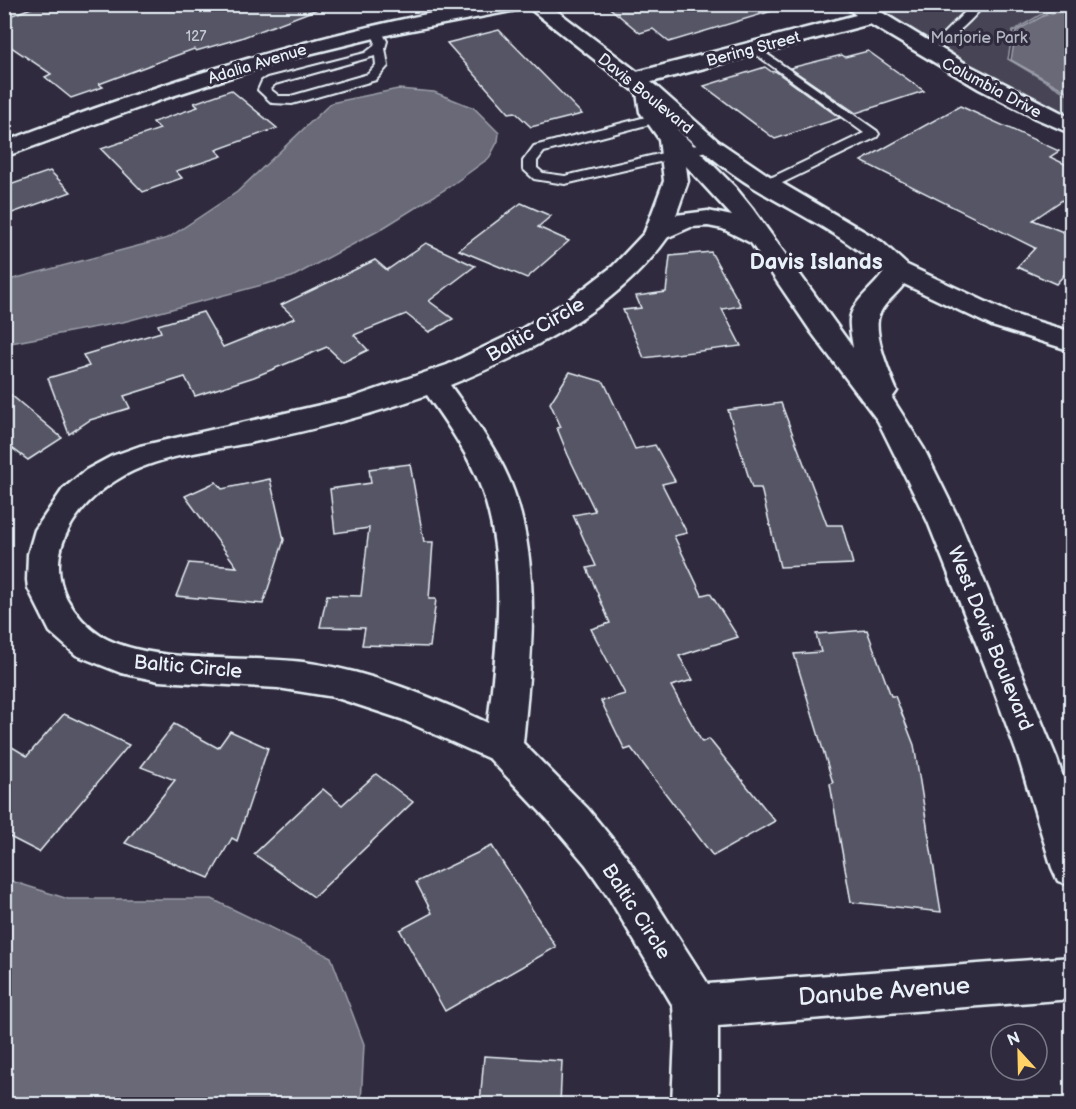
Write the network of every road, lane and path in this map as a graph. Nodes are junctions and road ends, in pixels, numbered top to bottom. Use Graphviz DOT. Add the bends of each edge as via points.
graph roads {
  1 [pos="517,4"];
  2 [pos="534,4"];
  3 [pos="853,4"];
  4 [pos="980,4"];
  5 [pos="872,17"];
  6 [pos="377,39"];
  7 [pos="754,48"];
  8 [pos="919,48"];
  9 [pos="641,86"];
  10 [pos="664,116"];
  11 [pos="1071,127"];
  12 [pos="710,146"];
  13 [pos="677,148"];
  14 [pos="4,150"];
  15 [pos="763,182"];
  16 [pos="657,234"];
  17 [pos="762,240"];
  18 [pos="873,247"];
  19 [pos="898,271"];
  20 [pos="1071,341"];
  21 [pos="433,382"];
  22 [pos="890,416"];
  23 [pos="504,749"];
  24 [pos="1071,868"];
  25 [pos="1071,978"];
  26 [pos="696,1006"];
  27 [pos="695,1104"];
  1 -- 6 [label="street, Adalia Avenue"];
  2 -- 9 [label="street, Davis Boulevard"];
  3 -- 5 [label="street, Columbia Drive"];
  4 -- 8 [label="lane" via="947,36"];
  5 -- 7 [label="street, Bering Street"];
  5 -- 8 [label="street, Columbia Drive"];
  6 -- 6 [label="lane" via="369,54 271,81 264,90 270,97 286,101 366,79 382,66"];
  6 -- 14 [label="street, Adalia Avenue" via="231,69"];
  7 -- 9 [label="street, Bering Street"];
  7 -- 15 [label="lane" via="873,134"];
  8 -- 11 [label="street, Columbia Drive" via="1002,95"];
  9 -- 10 [label="street, Davis Boulevard"];
  10 -- 12 [label="street, Davis Boulevard"];
  10 -- 13 [label="street, West Davis Boulevard"];
  10 -- 13 [label="lane" via="539,149 530,161 530,169 539,176 565,180"];
  12 -- 13 [label="lane"];
  12 -- 15 [label="street, Davis Boulevard"];
  13 -- 16 [label="street" via="674,192"];
  13 -- 17 [label="street, West Davis Boulevard" via="726,192"];
  15 -- 18 [label="street, Davis Boulevard"];
  16 -- 17 [label="street" via="673,224 706,218 734,224"];
  16 -- 21 [label="street, Baltic Circle" via="620,274 571,311"];
  17 -- 22 [label="street, West Davis Boulevard"];
  18 -- 19 [label="street"];
  18 -- 20 [label="street" via="913,254 1021,307"];
  19 -- 20 [label="street" via="1002,320"];
  19 -- 22 [label="street, West Davis Boulevard" via="867,309 864,319 867,350"];
  21 -- 23 [label="street" via="483,458 493,478 507,530 515,626"];
  21 -- 23 [label="street, Baltic Circle" via="299,422 154,450 106,472 63,509 50,533 42,580 64,627 85,645 109,657 145,665 315,678 382,696"];
  22 -- 24 [label="street, West Davis Boulevard" via="972,587 1038,759"];
  23 -- 26 [label="street, Baltic Circle" via="561,806 621,879"];
  25 -- 26 [label="street, Danube Avenue"];
  26 -- 27 [label="street"];
}
